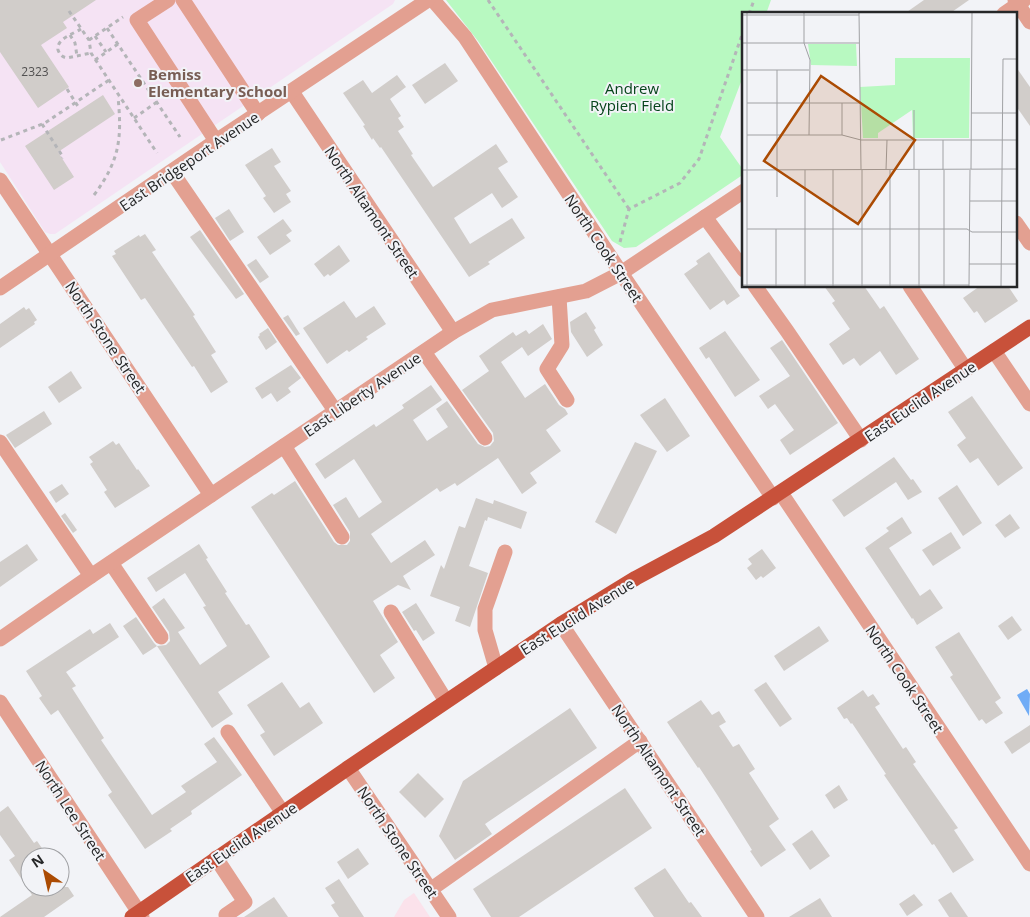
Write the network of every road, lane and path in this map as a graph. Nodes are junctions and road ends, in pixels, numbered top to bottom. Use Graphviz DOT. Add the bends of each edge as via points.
graph roads {
  1 [pos="168,0"];
  2 [pos="183,0"];
  3 [pos="428,0"];
  4 [pos="433,0"];
  5 [pos="488,0"];
  6 [pos="754,0"];
  7 [pos="1019,1"];
  8 [pos="69,11"];
  9 [pos="750,12"];
  10 [pos="1006,12"];
  11 [pos="128,14"];
  12 [pos="1030,22"];
  13 [pos="107,28"];
  14 [pos="81,29"];
  15 [pos="70,35"];
  16 [pos="742,35"];
  17 [pos="95,36"];
  18 [pos="89,40"];
  19 [pos="118,44"];
  20 [pos="106,52"];
  21 [pos="91,53"];
  22 [pos="77,56"];
  23 [pos="95,60"];
  24 [pos="109,80"];
  25 [pos="67,89"];
  26 [pos="292,92"];
  27 [pos="118,94"];
  28 [pos="76,102"];
  29 [pos="157,102"];
  30 [pos="79,108"];
  31 [pos="258,114"];
  32 [pos="134,118"];
  33 [pos="42,124"];
  34 [pos="180,137"];
  35 [pos="1,140"];
  36 [pos="216,141"];
  37 [pos="157,152"];
  38 [pos="62,158"];
  39 [pos="172,172"];
  40 [pos="0,180"];
  41 [pos="742,191"];
  42 [pos="94,194"];
  43 [pos="629,209"];
  44 [pos="705,216"];
  45 [pos="1018,226"];
  46 [pos="1030,243"];
  47 [pos="50,254"];
  48 [pos="742,267"];
  49 [pos="621,273"];
  50 [pos="0,288"];
  51 [pos="756,288"];
  52 [pos="911,288"];
  53 [pos="558,297"];
  54 [pos="1030,327"];
  55 [pos="453,332"];
  56 [pos="994,351"];
  57 [pos="424,352"];
  58 [pos="966,370"];
  59 [pos="567,400"];
  60 [pos="1030,404"];
  61 [pos="336,412"];
  62 [pos="486,438"];
  63 [pos="861,440"];
  64 [pos="0,442"];
  65 [pos="284,446"];
  66 [pos="211,495"];
  67 [pos="777,496"];
  68 [pos="342,537"];
  69 [pos="505,552"];
  70 [pos="111,563"];
  71 [pos="91,576"];
  72 [pos="391,612"];
  73 [pos="561,624"];
  74 [pos="161,637"];
  75 [pos="0,639"];
  76 [pos="496,668"];
  77 [pos="446,701"];
  78 [pos="0,702"];
  79 [pos="228,732"];
  80 [pos="640,741"];
  81 [pos="348,768"];
  82 [pos="283,813"];
  83 [pos="216,858"];
  84 [pos="1030,864"];
  85 [pos="430,890"];
  86 [pos="137,915"];
  87 [pos="446,916"];
  88 [pos="228,917"];
  89 [pos="758,917"];
  1 -- 36 [label="street" via="137,20"];
  2 -- 31 [label="street"];
  3 -- 26 [label="street, East Bridgeport Avenue"];
  4 -- 49 [label="street, North Cook Street" via="465,37"];
  5 -- 43 [label="path"];
  6 -- 9 [label="path"];
  7 -- 10 [label="street"];
  7 -- 12 [label="street"];
  8 -- 14 [label="path"];
  11 -- 13 [label="path"];
  13 -- 17 [label="path"];
  13 -- 19 [label="path"];
  14 -- 15 [label="path"];
  14 -- 18 [label="path"];
  15 -- 22 [label="path" via="76,43"];
  15 -- 22 [label="path" via="59,44 60,54 66,58"];
  16 -- 43 [label="path" via="699,159 680,183"];
  17 -- 18 [label="path"];
  17 -- 20 [label="path"];
  18 -- 21 [label="path"];
  19 -- 20 [label="path"];
  19 -- 29 [label="path"];
  20 -- 23 [label="path"];
  21 -- 22 [label="path"];
  21 -- 23 [label="path"];
  23 -- 24 [label="path"];
  24 -- 27 [label="path"];
  24 -- 28 [label="path"];
  25 -- 28 [label="path"];
  26 -- 31 [label="street, East Bridgeport Avenue"];
  26 -- 55 [label="street, North Altamont Street"];
  27 -- 32 [label="path"];
  27 -- 42 [label="path" via="117,152 106,178"];
  28 -- 30 [label="path"];
  28 -- 33 [label="path"];
  29 -- 32 [label="path"];
  29 -- 34 [label="path"];
  31 -- 36 [label="street, East Bridgeport Avenue"];
  32 -- 37 [label="path"];
  33 -- 35 [label="path"];
  33 -- 38 [label="path"];
  36 -- 39 [label="street, East Bridgeport Avenue"];
  39 -- 47 [label="street, East Bridgeport Avenue"];
  39 -- 61 [label="street"];
  40 -- 47 [label="street, North Stone Street"];
  41 -- 44 [label="street, East Liberty Avenue"];
  43 -- 49 [label="path" via="620,242"];
  44 -- 48 [label="street"];
  44 -- 49 [label="street, East Liberty Avenue"];
  45 -- 46 [label="street"];
  47 -- 50 [label="street, East Bridgeport Avenue"];
  47 -- 66 [label="street, North Stone Street"];
  49 -- 53 [label="street, East Liberty Avenue" via="586,291"];
  49 -- 67 [label="street, North Cook Street"];
  51 -- 63 [label="street"];
  52 -- 58 [label="street"];
  53 -- 55 [label="street, East Liberty Avenue" via="492,310"];
  53 -- 59 [label="street" via="562,345 547,369"];
  54 -- 56 [label="main road, East Euclid Avenue"];
  55 -- 57 [label="street, East Liberty Avenue"];
  56 -- 58 [label="main road, East Euclid Avenue"];
  56 -- 60 [label="street"];
  57 -- 61 [label="street, East Liberty Avenue"];
  57 -- 62 [label="street"];
  58 -- 63 [label="main road, East Euclid Avenue"];
  61 -- 65 [label="street, East Liberty Avenue"];
  63 -- 67 [label="main road, East Euclid Avenue"];
  64 -- 71 [label="street"];
  65 -- 66 [label="street, East Liberty Avenue"];
  65 -- 68 [label="street"];
  66 -- 70 [label="street, East Liberty Avenue"];
  67 -- 73 [label="main road, East Euclid Avenue"];
  67 -- 84 [label="street, North Cook Street"];
  69 -- 76 [label="street" via="485,609 485,630"];
  70 -- 71 [label="street, East Liberty Avenue"];
  70 -- 74 [label="street"];
  71 -- 75 [label="street, East Liberty Avenue"];
  72 -- 77 [label="street"];
  73 -- 76 [label="main road, East Euclid Avenue"];
  73 -- 80 [label="street, North Altamont Street"];
  76 -- 77 [label="main road, East Euclid Avenue"];
  77 -- 81 [label="main road, East Euclid Avenue"];
  78 -- 86 [label="street, North Lee Street"];
  79 -- 82 [label="street"];
  80 -- 85 [label="street"];
  80 -- 89 [label="street, North Altamont Street"];
  81 -- 82 [label="main road, East Euclid Avenue"];
  81 -- 85 [label="street, North Stone Street"];
  82 -- 83 [label="main road, East Euclid Avenue"];
  83 -- 86 [label="main road, East Euclid Avenue"];
  83 -- 88 [label="street" via="245,902 226,915"];
  85 -- 87 [label="street, North Stone Street"];
}
